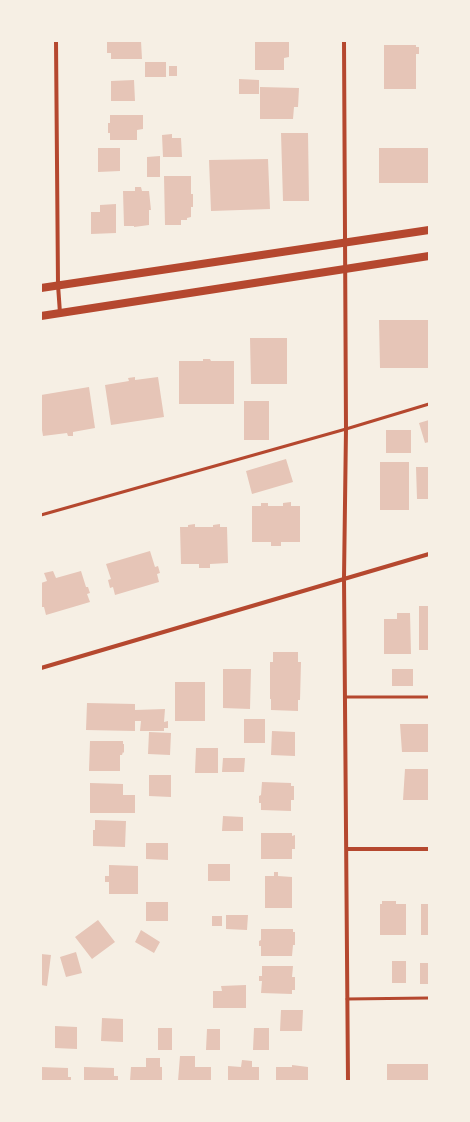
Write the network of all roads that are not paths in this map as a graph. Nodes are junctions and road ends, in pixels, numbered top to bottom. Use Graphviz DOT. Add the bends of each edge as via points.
graph roads {
  1 [pos="56,41"];
  2 [pos="344,41"];
  3 [pos="429,230"];
  4 [pos="345,243"];
  5 [pos="429,256"];
  6 [pos="345,269"];
  7 [pos="58,285"];
  8 [pos="41,288"];
  9 [pos="60,313"];
  10 [pos="41,316"];
  11 [pos="429,404"];
  12 [pos="346,429"];
  13 [pos="41,515"];
  14 [pos="429,554"];
  15 [pos="344,578"];
  16 [pos="41,668"];
  17 [pos="345,697"];
  18 [pos="429,697"];
  19 [pos="347,849"];
  20 [pos="429,849"];
  21 [pos="429,998"];
  22 [pos="348,999"];
  23 [pos="348,1081"];
  1 -- 7 [label="street"];
  2 -- 4 [label="street"];
  3 -- 4 [label="main road"];
  4 -- 6 [label="street"];
  4 -- 7 [label="main road"];
  5 -- 6 [label="main road"];
  6 -- 9 [label="main road"];
  6 -- 12 [label="street"];
  7 -- 8 [label="main road"];
  7 -- 9 [label="street"];
  9 -- 10 [label="main road"];
  11 -- 12 [label="lane"];
  12 -- 13 [label="lane"];
  12 -- 15 [label="street"];
  14 -- 15 [label="street"];
  15 -- 16 [label="street"];
  15 -- 17 [label="street"];
  17 -- 18 [label="lane"];
  17 -- 19 [label="street"];
  19 -- 20 [label="street"];
  19 -- 22 [label="street"];
  21 -- 22 [label="lane"];
  22 -- 23 [label="street"];
}
